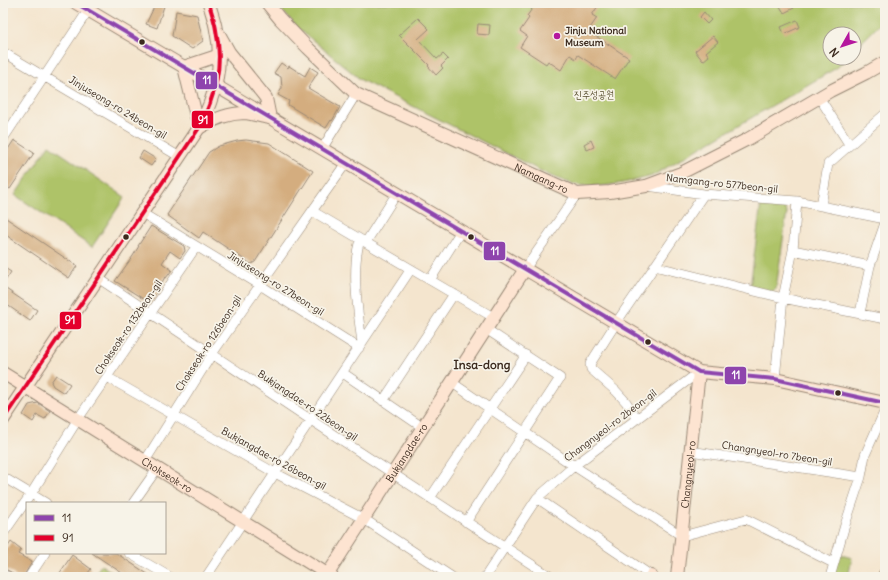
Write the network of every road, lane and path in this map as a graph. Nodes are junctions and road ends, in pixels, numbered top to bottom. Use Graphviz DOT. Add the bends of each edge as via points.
graph roads {
  1 [pos="76,3"];
  2 [pos="267,3"];
  3 [pos="208,4"];
  4 [pos="91,7"];
  5 [pos="216,29"];
  6 [pos="3,52"];
  7 [pos="220,55"];
  8 [pos="885,62"];
  9 [pos="184,67"];
  10 [pos="44,77"];
  11 [pos="216,86"];
  12 [pos="356,94"];
  13 [pos="819,97"];
  14 [pos="885,114"];
  15 [pos="270,118"];
  16 [pos="199,128"];
  17 [pos="3,139"];
  18 [pos="850,144"];
  19 [pos="322,149"];
  20 [pos="180,157"];
  21 [pos="346,163"];
  22 [pos="646,186"];
  23 [pos="397,193"];
  24 [pos="577,194"];
  25 [pos="704,194"];
  26 [pos="797,201"];
  27 [pos="821,206"];
  28 [pos="312,211"];
  29 [pos="142,213"];
  30 [pos="885,219"];
  31 [pos="885,223"];
  32 [pos="461,231"];
  33 [pos="363,241"];
  34 [pos="196,247"];
  35 [pos="793,250"];
  36 [pos="654,266"];
  37 [pos="870,266"];
  38 [pos="411,269"];
  39 [pos="524,269"];
  40 [pos="98,278"];
  41 [pos="430,280"];
  42 [pos="260,285"];
  43 [pos="454,294"];
  44 [pos="783,298"];
  45 [pos="860,313"];
  46 [pos="150,314"];
  47 [pos="493,317"];
  48 [pos="885,319"];
  49 [pos="616,323"];
  50 [pos="486,329"];
  51 [pos="360,346"];
  52 [pos="212,354"];
  53 [pos="526,355"];
  54 [pos="699,372"];
  55 [pos="3,373"];
  56 [pos="343,373"];
  57 [pos="107,377"];
  58 [pos="775,379"];
  59 [pos="451,382"];
  60 [pos="25,387"];
  61 [pos="383,401"];
  62 [pos="885,403"];
  63 [pos="490,408"];
  64 [pos="885,410"];
  65 [pos="174,415"];
  66 [pos="637,419"];
  67 [pos="3,420"];
  68 [pos="78,420"];
  69 [pos="311,420"];
  70 [pos="422,427"];
  71 [pos="525,432"];
  72 [pos="690,451"];
  73 [pos="145,461"];
  74 [pos="574,466"];
  75 [pos="158,469"];
  76 [pos="275,473"];
  77 [pos="392,474"];
  78 [pos="3,477"];
  79 [pos="861,477"];
  80 [pos="31,494"];
  81 [pos="430,498"];
  82 [pos="537,498"];
  83 [pos="44,502"];
  84 [pos="134,502"];
  85 [pos="364,519"];
  86 [pos="242,521"];
  87 [pos="466,522"];
  88 [pos="3,534"];
  89 [pos="682,536"];
  90 [pos="505,547"];
  91 [pos="44,554"];
  92 [pos="131,554"];
  93 [pos="833,563"];
  94 [pos="3,574"];
  95 [pos="885,574"];
  96 [pos="329,576"];
  97 [pos="8,577"];
  98 [pos="29,577"];
  99 [pos="170,577"];
  100 [pos="206,577"];
  101 [pos="452,577"];
  102 [pos="485,577"];
  103 [pos="551,577"];
  104 [pos="652,577"];
  105 [pos="676,577"];
  106 [pos="830,577"];
  107 [pos="884,577"];
  1 -- 4 [label="street"];
  2 -- 12 [label="street, Namgang-ro"];
  3 -- 5 [label="street"];
  4 -- 9 [label="street"];
  4 -- 10 [label="street"];
  5 -- 7 [label="street"];
  5 -- 15 [label="street" via="230,52 266,98"];
  6 -- 10 [label="street, Jinjuseong-ro 24beon-gil"];
  7 -- 9 [label="street"];
  7 -- 11 [label="street"];
  8 -- 13 [label="street, Namgang-ro"];
  9 -- 11 [label="street"];
  9 -- 16 [label="street"];
  10 -- 17 [label="street"];
  10 -- 20 [label="street, Jinjuseong-ro 24beon-gil"];
  11 -- 15 [label="street"];
  11 -- 16 [label="street"];
  12 -- 19 [label="street"];
  12 -- 24 [label="street, Namgang-ro"];
  13 -- 18 [label="street"];
  13 -- 22 [label="street, Namgang-ro" via="748,139 681,173"];
  14 -- 18 [label="street"];
  15 -- 16 [label="street" via="245,113 230,115 212,120"];
  15 -- 19 [label="street"];
  16 -- 20 [label="street"];
  18 -- 27 [label="street" via="828,164"];
  19 -- 21 [label="street"];
  20 -- 29 [label="street"];
  21 -- 23 [label="street"];
  21 -- 28 [label="street, Chokseok-ro 126beon-gil"];
  22 -- 24 [label="street, Namgang-ro"];
  22 -- 25 [label="street, Namgang-ro 577beon-gil"];
  23 -- 32 [label="street"];
  23 -- 33 [label="street"];
  24 -- 39 [label="street"];
  25 -- 26 [label="street, Namgang-ro 577beon-gil"];
  25 -- 36 [label="street"];
  26 -- 27 [label="street, Namgang-ro 577beon-gil"];
  26 -- 35 [label="street"];
  27 -- 30 [label="street, Namgang-ro 577beon-gil"];
  28 -- 33 [label="street"];
  28 -- 42 [label="street, Chokseok-ro 126beon-gil"];
  29 -- 34 [label="street, Jinjuseong-ro 27beon-gil"];
  29 -- 40 [label="street"];
  31 -- 37 [label="street"];
  32 -- 39 [label="street"];
  32 -- 41 [label="street"];
  33 -- 38 [label="street"];
  33 -- 51 [label="street" via="356,252"];
  34 -- 42 [label="street, Jinjuseong-ro 27beon-gil"];
  34 -- 46 [label="street, Chokseok-ro 132beon-gil"];
  35 -- 37 [label="street"];
  35 -- 44 [label="street"];
  36 -- 44 [label="street"];
  36 -- 49 [label="street"];
  37 -- 45 [label="street"];
  38 -- 41 [label="street"];
  38 -- 51 [label="street"];
  39 -- 47 [label="street, Bukjangdae-ro"];
  39 -- 49 [label="street"];
  40 -- 46 [label="street, Bukjangdae-ro 22beon-gil"];
  40 -- 60 [label="street"];
  41 -- 43 [label="street"];
  42 -- 51 [label="street, Jinjuseong-ro 27beon-gil"];
  42 -- 52 [label="street, Chokseok-ro 126beon-gil"];
  43 -- 47 [label="street"];
  43 -- 61 [label="street"];
  44 -- 45 [label="street"];
  44 -- 58 [label="street"];
  45 -- 48 [label="street"];
  46 -- 52 [label="street, Bukjangdae-ro 22beon-gil"];
  46 -- 57 [label="street, Chokseok-ro 132beon-gil"];
  47 -- 50 [label="street, Bukjangdae-ro"];
  49 -- 54 [label="street"];
  49 -- 66 [label="street" via="590,364 591,369 616,391"];
  50 -- 53 [label="street"];
  50 -- 59 [label="street, Bukjangdae-ro"];
  51 -- 56 [label="street"];
  52 -- 65 [label="street, Chokseok-ro 126beon-gil"];
  52 -- 69 [label="street, Bukjangdae-ro 22beon-gil"];
  53 -- 63 [label="street"];
  53 -- 71 [label="street" via="560,378"];
  54 -- 58 [label="street"];
  54 -- 66 [label="street, Changnyeol-ro 2beon-gil"];
  54 -- 72 [label="street, Changnyeol-ro"];
  55 -- 60 [label="street, Chokseok-ro"];
  56 -- 61 [label="street"];
  56 -- 69 [label="street"];
  57 -- 65 [label="street"];
  57 -- 68 [label="street, Chokseok-ro 132beon-gil"];
  58 -- 62 [label="street"];
  59 -- 63 [label="street"];
  59 -- 70 [label="street, Bukjangdae-ro"];
  60 -- 67 [label="street"];
  60 -- 68 [label="street, Chokseok-ro"];
  61 -- 70 [label="street"];
  63 -- 71 [label="street"];
  63 -- 81 [label="street"];
  64 -- 79 [label="street" via="865,455"];
  65 -- 73 [label="street, Chokseok-ro 126beon-gil"];
  65 -- 76 [label="street, Bukjangdae-ro 26beon-gil"];
  66 -- 74 [label="street, Changnyeol-ro 2beon-gil"];
  68 -- 73 [label="street, Chokseok-ro"];
  68 -- 80 [label="street, Chokseok-ro 132beon-gil"];
  69 -- 76 [label="street"];
  69 -- 77 [label="street, Bukjangdae-ro 22beon-gil"];
  70 -- 77 [label="street, Bukjangdae-ro"];
  71 -- 74 [label="street"];
  71 -- 87 [label="street"];
  72 -- 79 [label="street, Changnyeol-ro 7beon-gil"];
  72 -- 89 [label="street, Changnyeol-ro"];
  73 -- 75 [label="street, Chokseok-ro"];
  74 -- 82 [label="street, Changnyeol-ro 2beon-gil"];
  74 -- 89 [label="street"];
  75 -- 84 [label="street"];
  75 -- 86 [label="street, Chokseok-ro"];
  76 -- 85 [label="street, Bukjangdae-ro 26beon-gil"];
  76 -- 86 [label="street"];
  77 -- 81 [label="street, Bukjangdae-ro 22beon-gil"];
  77 -- 85 [label="street, Bukjangdae-ro"];
  78 -- 80 [label="street"];
  79 -- 93 [label="street"];
  80 -- 83 [label="street"];
  80 -- 88 [label="street, Chokseok-ro 132beon-gil"];
  81 -- 87 [label="street, Bukjangdae-ro 22beon-gil"];
  82 -- 90 [label="street, Changnyeol-ro 2beon-gil"];
  82 -- 104 [label="street"];
  85 -- 96 [label="street, Bukjangdae-ro"];
  85 -- 101 [label="street, Bukjangdae-ro 26beon-gil"];
  86 -- 96 [label="street, Chokseok-ro"];
  86 -- 100 [label="street"];
  87 -- 90 [label="street, Bukjangdae-ro 22beon-gil"];
  89 -- 93 [label="street" via="746,519"];
  89 -- 105 [label="street, Changnyeol-ro"];
  90 -- 102 [label="street, Changnyeol-ro 2beon-gil"];
  90 -- 103 [label="street, Bukjangdae-ro 22beon-gil"];
  91 -- 98 [label="street"];
  92 -- 99 [label="street"];
  93 -- 106 [label="street"];
  94 -- 97 [label="street"];
  95 -- 107 [label="street"];
}
